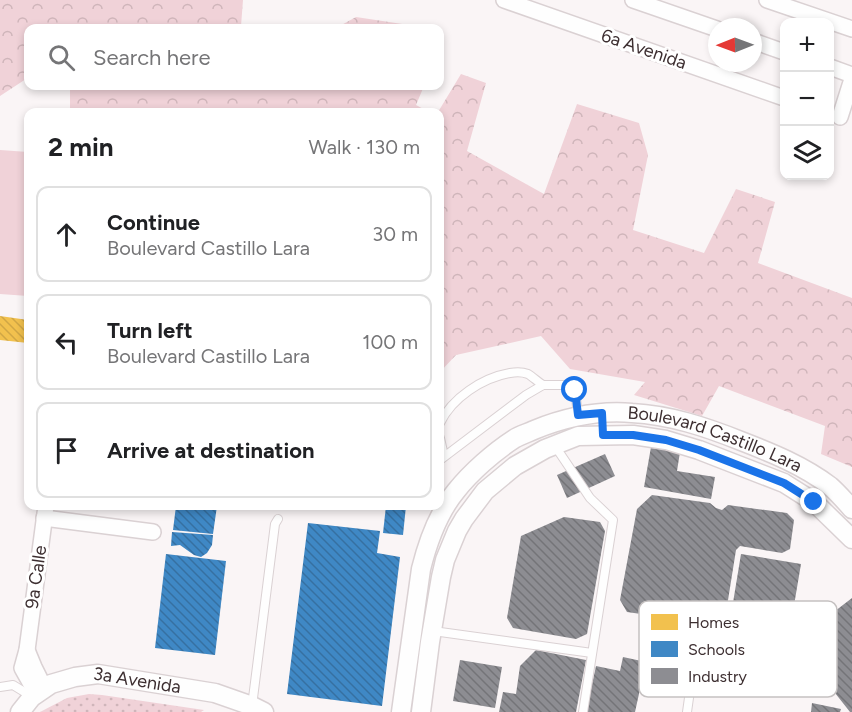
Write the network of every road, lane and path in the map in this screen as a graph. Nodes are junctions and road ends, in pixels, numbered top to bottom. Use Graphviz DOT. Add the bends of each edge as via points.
graph roads {
  1 [pos="504,0"];
  2 [pos="633,0"];
  3 [pos="767,0"];
  4 [pos="708,26"];
  5 [pos="852,29"];
  6 [pos="762,44"];
  7 [pos="780,51"];
  8 [pos="834,69"];
  9 [pos="852,77"];
  10 [pos="780,97"];
  11 [pos="841,117"];
  12 [pos="543,385"];
  13 [pos="602,413"];
  14 [pos="444,414"];
  15 [pos="578,415"];
  16 [pos="603,435"];
  17 [pos="555,446"];
  18 [pos="444,456"];
  19 [pos="831,487"];
  20 [pos="814,502"];
  21 [pos="852,509"];
  22 [pos="45,512"];
  23 [pos="278,519"];
  24 [pos="153,532"];
  25 [pos="852,539"];
  26 [pos="425,553"];
  27 [pos="445,560"];
  28 [pos="431,636"];
  29 [pos="411,640"];
  30 [pos="592,654"];
  31 [pos="0,687"];
  32 [pos="38,692"];
  33 [pos="689,697"];
  34 [pos="258,709"];
  35 [pos="20,712"];
  36 [pos="401,712"];
  37 [pos="407,712"];
  38 [pos="421,712"];
  39 [pos="583,712"];
  40 [pos="687,712"];
  1 -- 10 [label="street, 6a Avenida"];
  2 -- 4 [label="street"];
  3 -- 5 [label="street"];
  6 -- 7 [label="street"];
  8 -- 9 [label="street"];
  9 -- 11 [label="street"];
  12 -- 14 [label="lane" via="527,373 493,377 478,384"];
  12 -- 15 [label="lane" via="568,385 575,390"];
  12 -- 18 [label="lane"];
  13 -- 15 [label="street, Boulevard Castillo Lara"];
  13 -- 16 [label="street"];
  13 -- 19 [label="street, Boulevard Castillo Lara" via="632,412 712,429 768,451"];
  15 -- 26 [label="street, Boulevard Castillo Lara" via="515,438 483,463 456,491 436,524"];
  16 -- 17 [label="street, Boulevard Castillo Lara" via="578,436"];
  16 -- 20 [label="street, Boulevard Castillo Lara" via="666,440 699,450 784,483"];
  17 -- 27 [label="street, Boulevard Castillo Lara" via="514,466 485,491 457,531"];
  17 -- 30 [label="lane" via="590,498 613,520"];
  19 -- 20 [label="street"];
  19 -- 21 [label="street, Boulevard Castillo Lara"];
  20 -- 25 [label="street, Boulevard Castillo Lara"];
  22 -- 24 [label="street"];
  22 -- 32 [label="street, 9a Calle" via="27,650"];
  23 -- 34 [label="lane"];
  26 -- 27 [label="street"];
  26 -- 29 [label="street, Boulevard Castillo Lara"];
  27 -- 28 [label="street, Boulevard Castillo Lara"];
  28 -- 29 [label="street"];
  28 -- 30 [label="lane"];
  28 -- 38 [label="street, Boulevard Castillo Lara"];
  29 -- 36 [label="street, Boulevard Castillo Lara"];
  30 -- 39 [label="lane"];
  31 -- 32 [label="lane" via="13,685"];
  32 -- 34 [label="street, 3a Avenida" via="51,684 98,674 215,693"];
  32 -- 35 [label="street"];
  33 -- 40 [label="lane"];
  36 -- 37 [label="street"];
}
